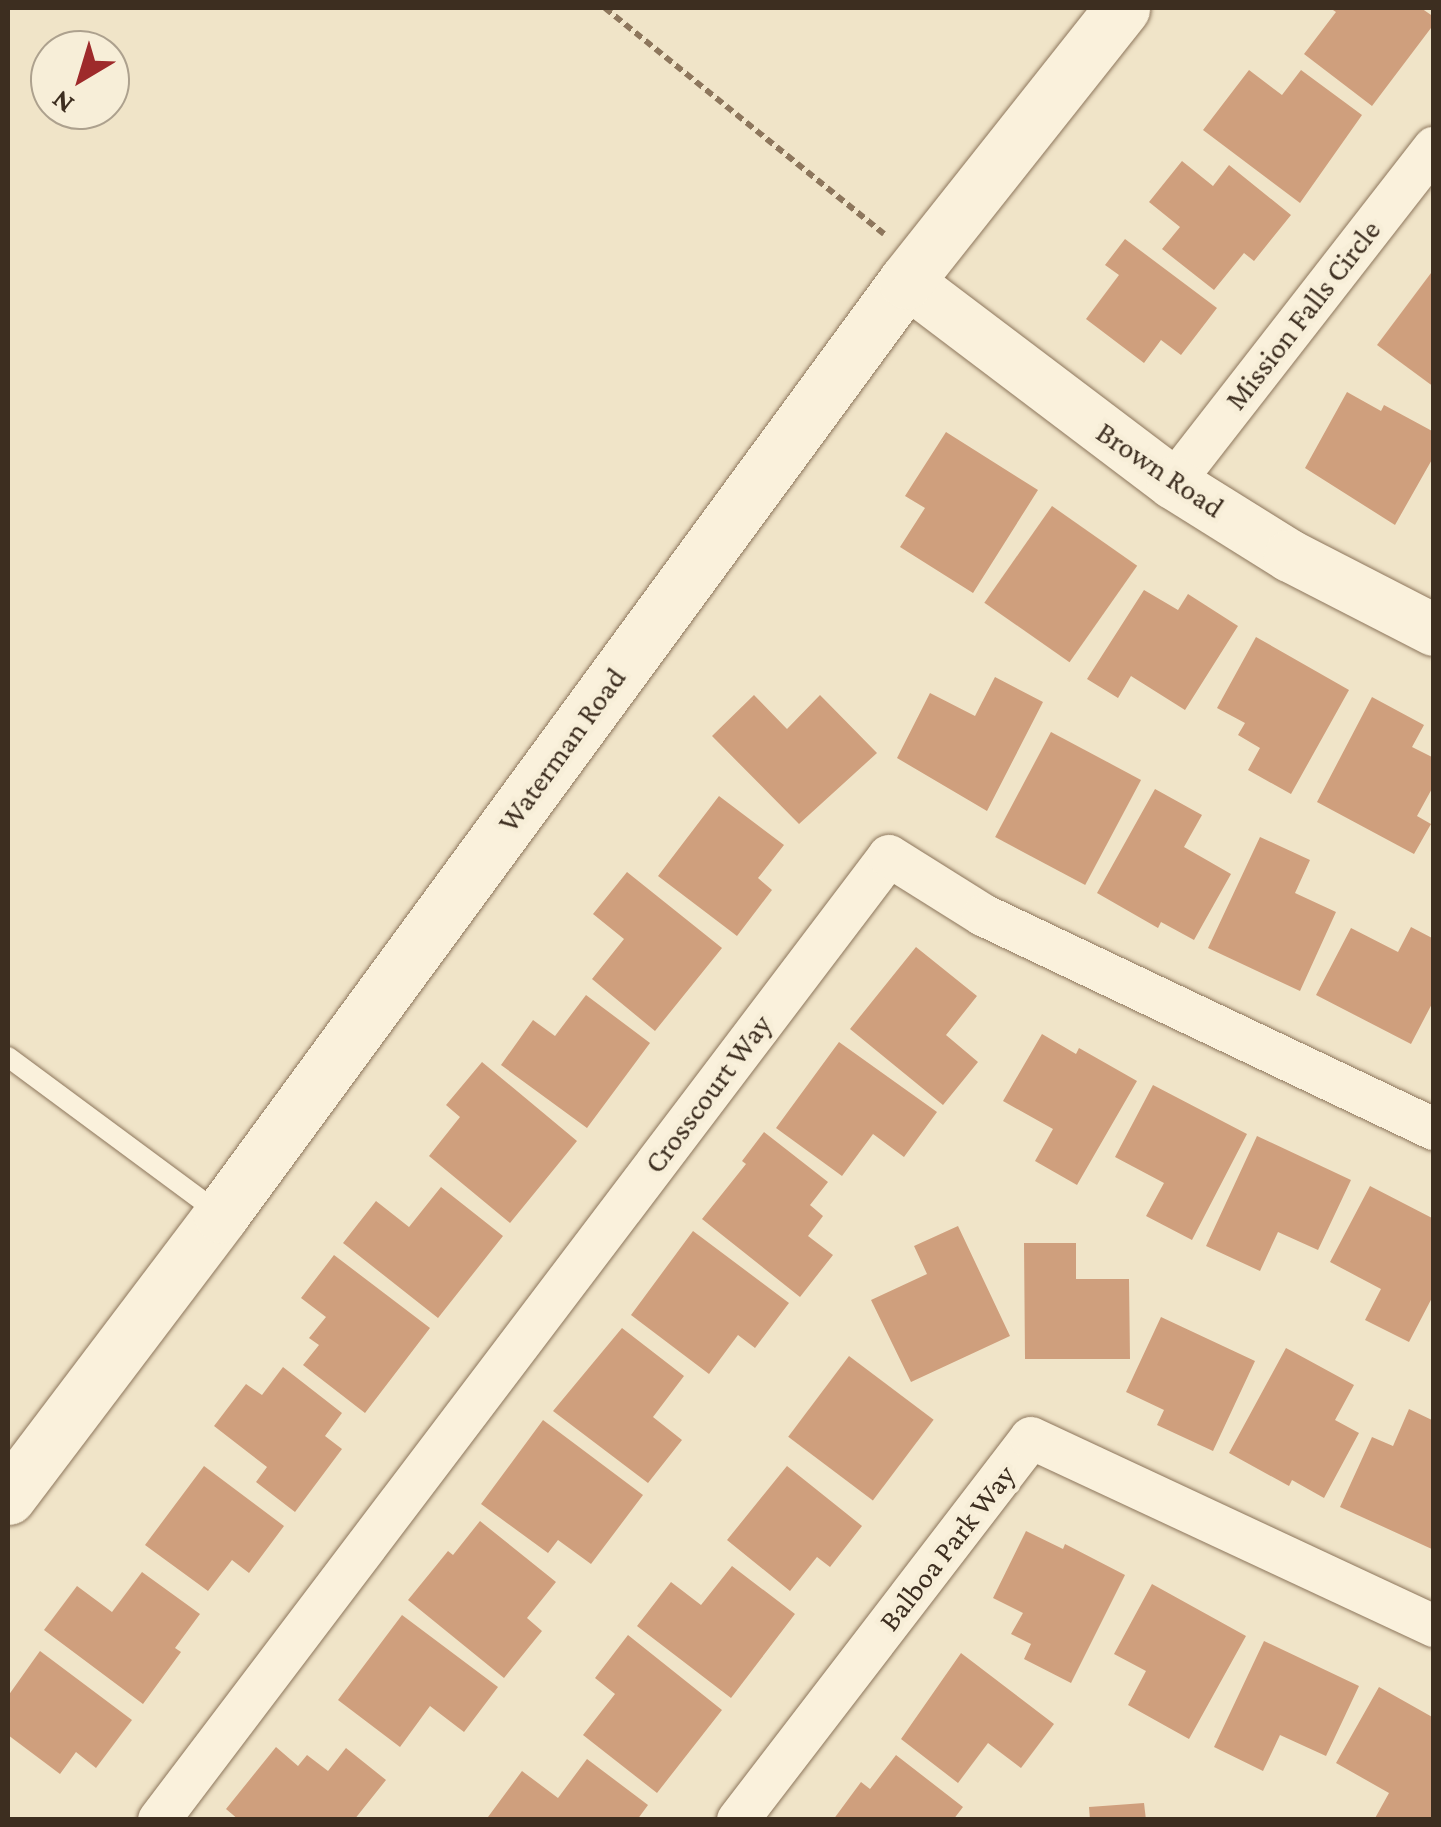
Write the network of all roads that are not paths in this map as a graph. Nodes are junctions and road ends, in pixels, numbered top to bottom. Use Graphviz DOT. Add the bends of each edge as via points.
graph roads {
  1 [pos="1122,8"];
  2 [pos="1434,148"];
  3 [pos="913,272"];
  4 [pos="1173,482"];
  5 [pos="1434,630"];
  6 [pos="8,1057"];
  7 [pos="1434,1129"];
  8 [pos="221,1215"];
  9 [pos="8,1496"];
  10 [pos="1434,1626"];
  11 [pos="159,1820"];
  12 [pos="738,1820"];
  1 -- 3 [label="main road, Waterman Road"];
  2 -- 4 [label="street, Mission Falls Circle"];
  3 -- 4 [label="street, Brown Road"];
  3 -- 8 [label="main road, Waterman Road"];
  4 -- 5 [label="street, Brown Road" via="1290,556"];
  6 -- 8 [label="lane"];
  7 -- 11 [label="street, Crosscourt Way" via="983,915 888,856"];
  8 -- 9 [label="main road, Waterman Road"];
  10 -- 12 [label="street, Balboa Park Way" via="1031,1438"];
}
